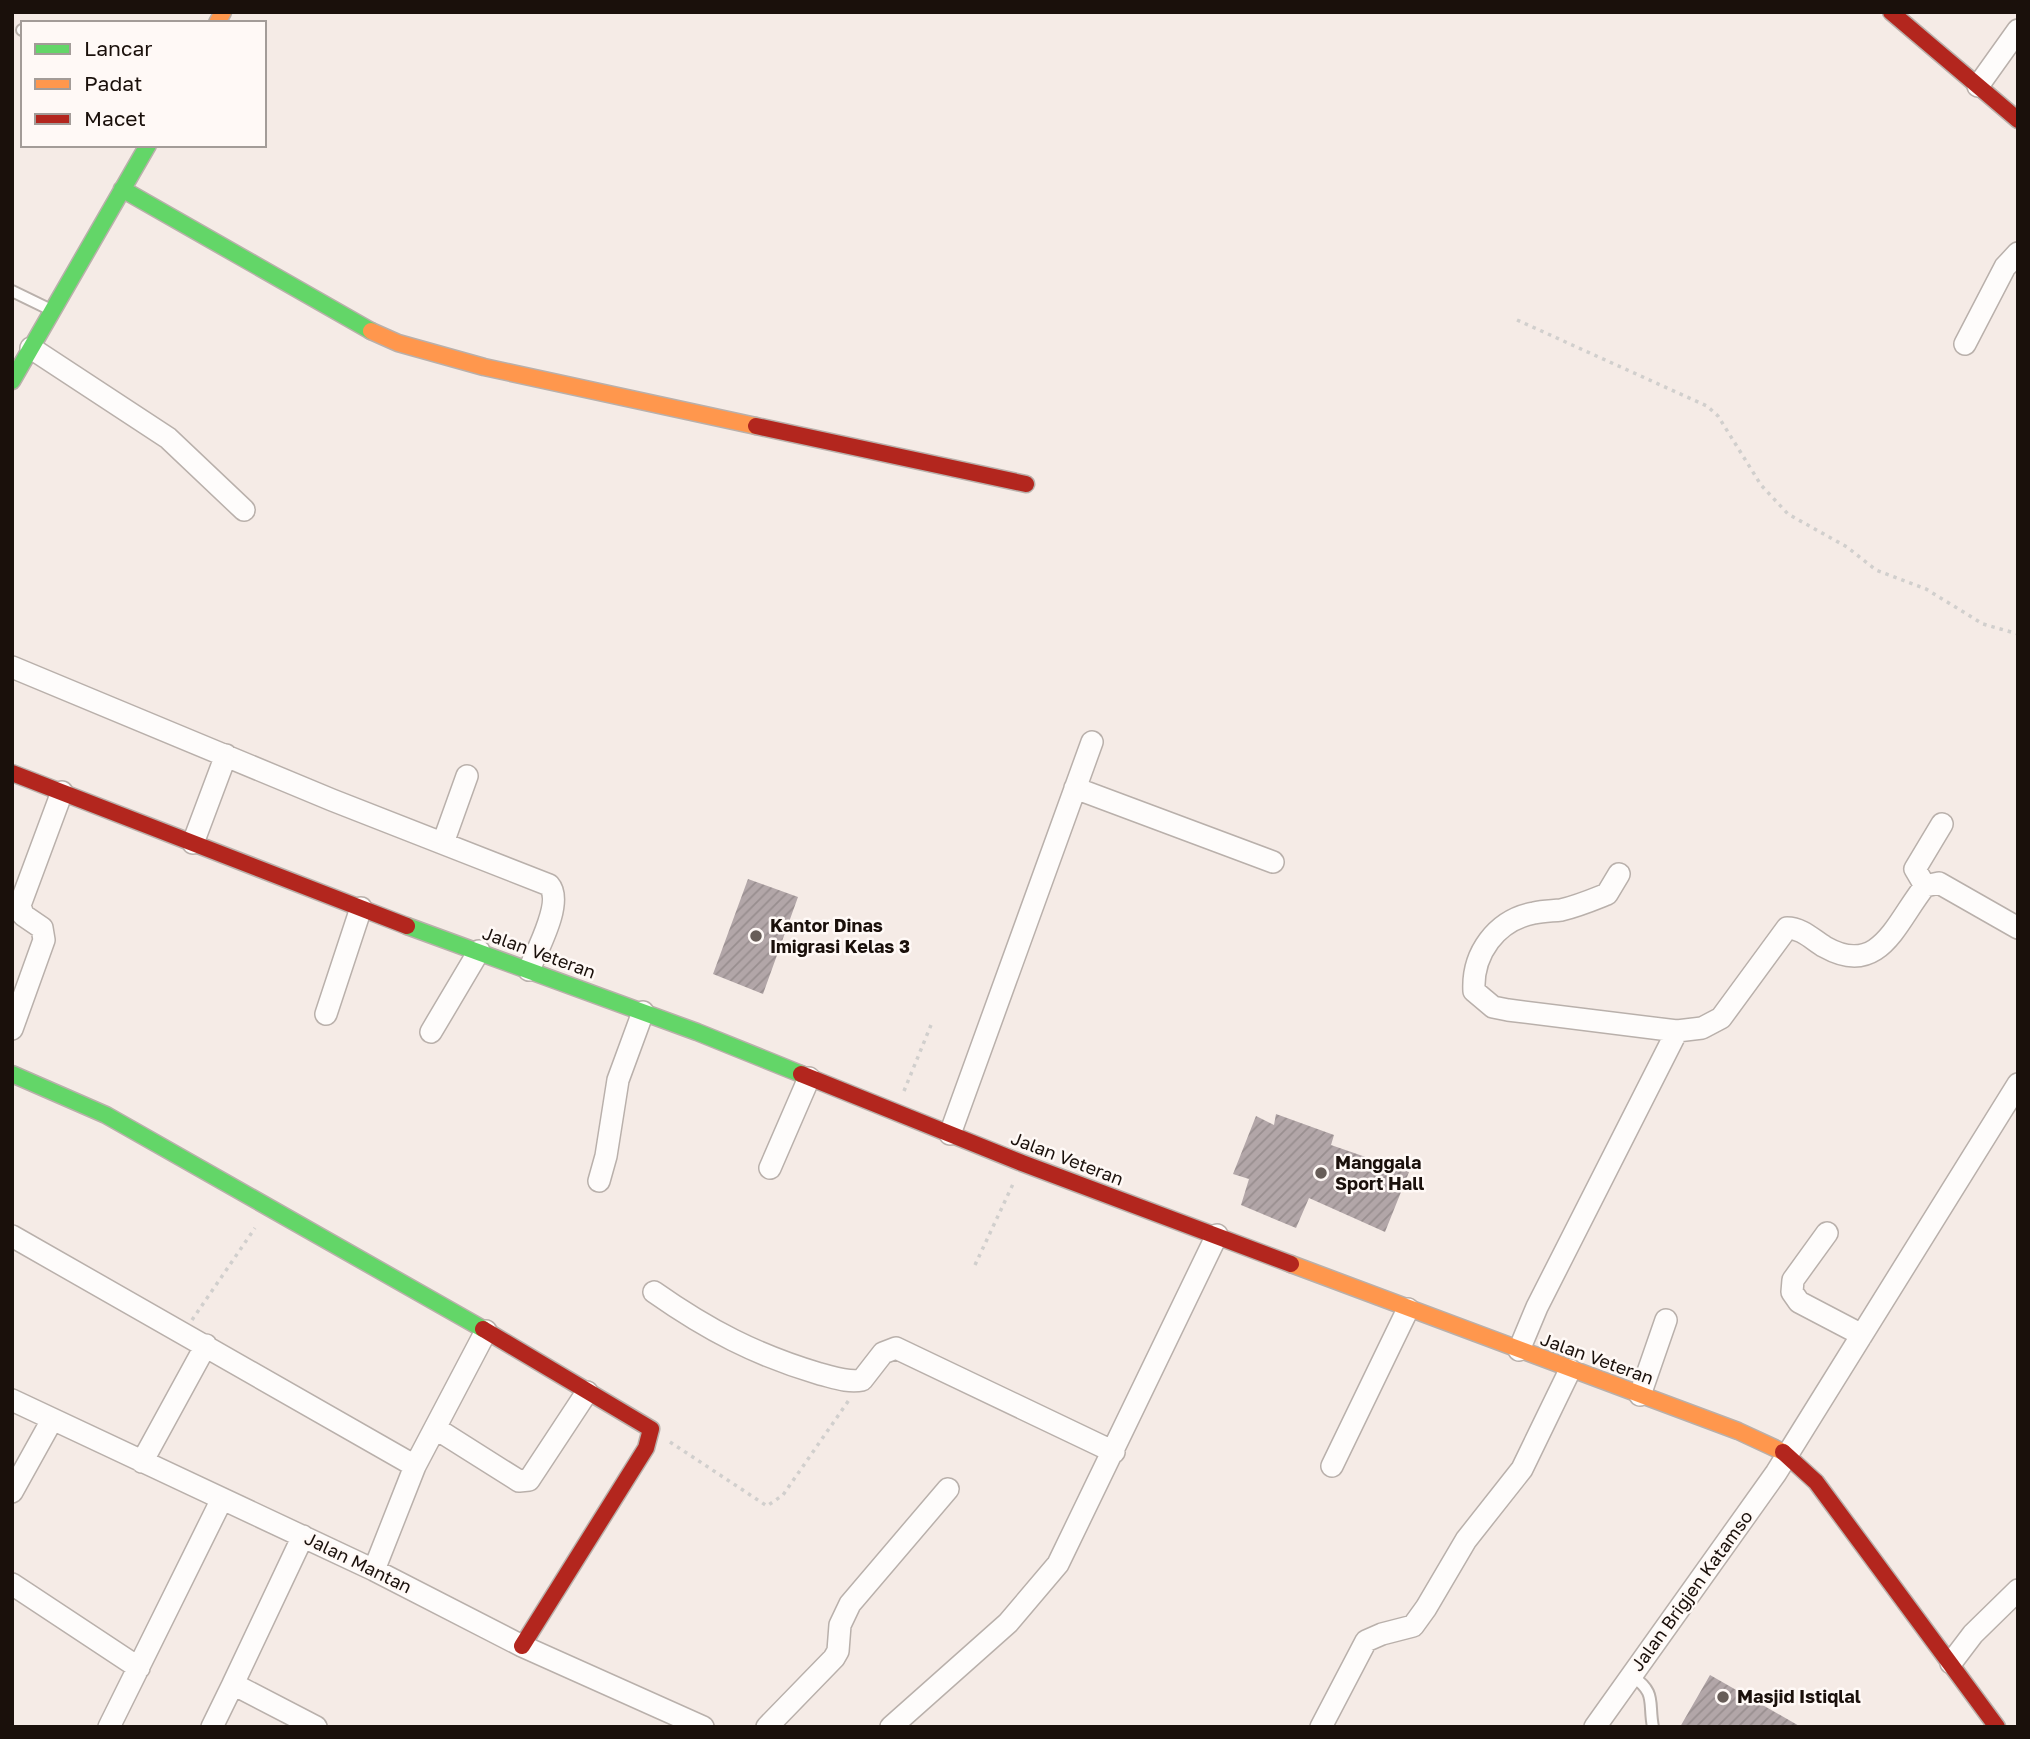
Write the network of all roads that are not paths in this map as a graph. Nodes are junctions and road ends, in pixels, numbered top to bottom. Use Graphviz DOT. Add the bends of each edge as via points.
graph roads {
  1 [pos="1891,12"];
  2 [pos="2018,30"];
  3 [pos="1978,86"];
  4 [pos="2018,120"];
  5 [pos="147,147"];
  6 [pos="122,189"];
  7 [pos="2018,253"];
  8 [pos="12,291"];
  9 [pos="53,310"];
  10 [pos="1965,344"];
  11 [pos="31,348"];
  12 [pos="15,375"];
  13 [pos="1026,484"];
  14 [pos="244,510"];
  15 [pos="12,667"];
  16 [pos="1092,741"];
  17 [pos="226,755"];
  18 [pos="12,773"];
  19 [pos="467,776"];
  20 [pos="1076,788"];
  21 [pos="62,792"];
  22 [pos="1942,824"];
  23 [pos="193,843"];
  24 [pos="443,843"];
  25 [pos="1273,862"];
  26 [pos="1619,874"];
  27 [pos="1925,886"];
  28 [pos="361,908"];
  29 [pos="2018,928"];
  30 [pos="479,951"];
  31 [pos="529,970"];
  32 [pos="643,1012"];
  33 [pos="326,1014"];
  34 [pos="12,1029"];
  35 [pos="1677,1031"];
  36 [pos="432,1032"];
  37 [pos="12,1074"];
  38 [pos="808,1078"];
  39 [pos="2015,1098"];
  40 [pos="950,1134"];
  41 [pos="770,1168"];
  42 [pos="599,1181"];
  43 [pos="1827,1233"];
  44 [pos="1217,1235"];
  45 [pos="12,1236"];
  46 [pos="654,1292"];
  47 [pos="1408,1309"];
  48 [pos="1666,1320"];
  49 [pos="486,1331"];
  50 [pos="1862,1335"];
  51 [pos="206,1345"];
  52 [pos="1519,1350"];
  53 [pos="1570,1370"];
  54 [pos="587,1392"];
  55 [pos="1640,1395"];
  56 [pos="12,1400"];
  57 [pos="52,1420"];
  58 [pos="435,1428"];
  59 [pos="1114,1452"];
  60 [pos="1787,1454"];
  61 [pos="142,1462"];
  62 [pos="415,1466"];
  63 [pos="1332,1466"];
  64 [pos="948,1489"];
  65 [pos="12,1492"];
  66 [pos="222,1499"];
  67 [pos="303,1536"];
  68 [pos="374,1570"];
  69 [pos="12,1584"];
  70 [pos="2018,1590"];
  71 [pos="522,1646"];
  72 [pos="1951,1663"];
  73 [pos="139,1668"];
  74 [pos="1632,1676"];
  75 [pos="233,1684"];
  76 [pos="110,1727"];
  77 [pos="212,1727"];
  78 [pos="316,1727"];
  79 [pos="703,1727"];
  80 [pos="767,1727"];
  81 [pos="891,1727"];
  82 [pos="1321,1727"];
  83 [pos="1595,1727"];
  84 [pos="1653,1727"];
  85 [pos="1997,1727"];
  1 -- 3 [label="main road"];
  2 -- 3 [label="street"];
  3 -- 4 [label="main road"];
  5 -- 6 [label="main road"];
  6 -- 9 [label="main road"];
  6 -- 13 [label="main road" via="367,329 408,346 484,367"];
  7 -- 10 [label="street" via="2005,267"];
  8 -- 9 [label="lane"];
  9 -- 11 [label="main road"];
  11 -- 12 [label="main road"];
  11 -- 14 [label="street" via="168,438"];
  15 -- 17 [label="street"];
  16 -- 20 [label="street"];
  17 -- 23 [label="street"];
  17 -- 24 [label="street"];
  18 -- 21 [label="main road, Jalan Veteran"];
  19 -- 24 [label="street"];
  20 -- 25 [label="street"];
  20 -- 40 [label="street"];
  21 -- 23 [label="main road, Jalan Veteran"];
  21 -- 34 [label="street" via="20,905 23,915 43,928 44,940"];
  22 -- 27 [label="street" via="1915,869"];
  23 -- 28 [label="main road, Jalan Veteran"];
  24 -- 31 [label="street" via="553,890 554,907"];
  26 -- 35 [label="street" via="1607,894 1587,903 1532,913 1492,936 1481,949 1474,991 1493,1007"];
  27 -- 29 [label="street" via="1948,886"];
  27 -- 35 [label="street" via="1883,944 1862,958 1842,956 1787,928 1721,1018 1702,1028"];
  28 -- 30 [label="main road, Jalan Veteran"];
  28 -- 33 [label="street"];
  30 -- 31 [label="main road, Jalan Veteran"];
  30 -- 36 [label="street"];
  31 -- 32 [label="main road, Jalan Veteran"];
  32 -- 38 [label="main road, Jalan Veteran"];
  32 -- 42 [label="street" via="618,1080"];
  35 -- 52 [label="street"];
  37 -- 49 [label="main road" via="106,1115"];
  38 -- 40 [label="main road, Jalan Veteran"];
  38 -- 41 [label="street"];
  39 -- 50 [label="street, Jalan Brigjen Katamso"];
  40 -- 44 [label="main road, Jalan Veteran"];
  43 -- 50 [label="street" via="1793,1280 1792,1292 1799,1302"];
  44 -- 47 [label="main road, Jalan Veteran"];
  44 -- 59 [label="street"];
  45 -- 51 [label="street"];
  46 -- 59 [label="street" via="721,1336 786,1364 859,1382 883,1353 896,1348"];
  47 -- 52 [label="main road, Jalan Veteran"];
  47 -- 63 [label="street"];
  48 -- 55 [label="street"];
  49 -- 54 [label="main road"];
  49 -- 58 [label="street"];
  50 -- 60 [label="street, Jalan Brigjen Katamso"];
  51 -- 61 [label="street"];
  51 -- 62 [label="street"];
  52 -- 53 [label="main road, Jalan Veteran"];
  53 -- 55 [label="main road, Jalan Veteran"];
  53 -- 82 [label="street" via="1522,1469 1466,1540 1426,1608 1413,1626 1366,1641"];
  54 -- 58 [label="street" via="529,1480 519,1481"];
  54 -- 71 [label="main road" via="651,1429 646,1448"];
  55 -- 60 [label="main road, Jalan Veteran"];
  56 -- 57 [label="street, Jalan Mantan"];
  57 -- 61 [label="street, Jalan Mantan"];
  57 -- 65 [label="street"];
  58 -- 62 [label="street"];
  59 -- 81 [label="street" via="1058,1564 1037,1592 970,1659"];
  60 -- 72 [label="main road, Jalan Veteran" via="1816,1482"];
  60 -- 74 [label="street, Jalan Brigjen Katamso"];
  61 -- 66 [label="street, Jalan Mantan"];
  62 -- 68 [label="street"];
  64 -- 80 [label="street" via="850,1604 840,1625 834,1658"];
  66 -- 67 [label="street, Jalan Mantan"];
  66 -- 73 [label="street"];
  67 -- 68 [label="street, Jalan Mantan"];
  67 -- 75 [label="street"];
  68 -- 71 [label="street, Jalan Mantan"];
  69 -- 73 [label="street"];
  70 -- 72 [label="street"];
  71 -- 79 [label="street, Jalan Mantan"];
  72 -- 85 [label="main road, Jalan Veteran"];
  73 -- 76 [label="street"];
  74 -- 83 [label="street, Jalan Brigjen Katamso"];
  74 -- 84 [label="lane" via="1651,1696"];
  75 -- 77 [label="street"];
  75 -- 78 [label="street"];
}
